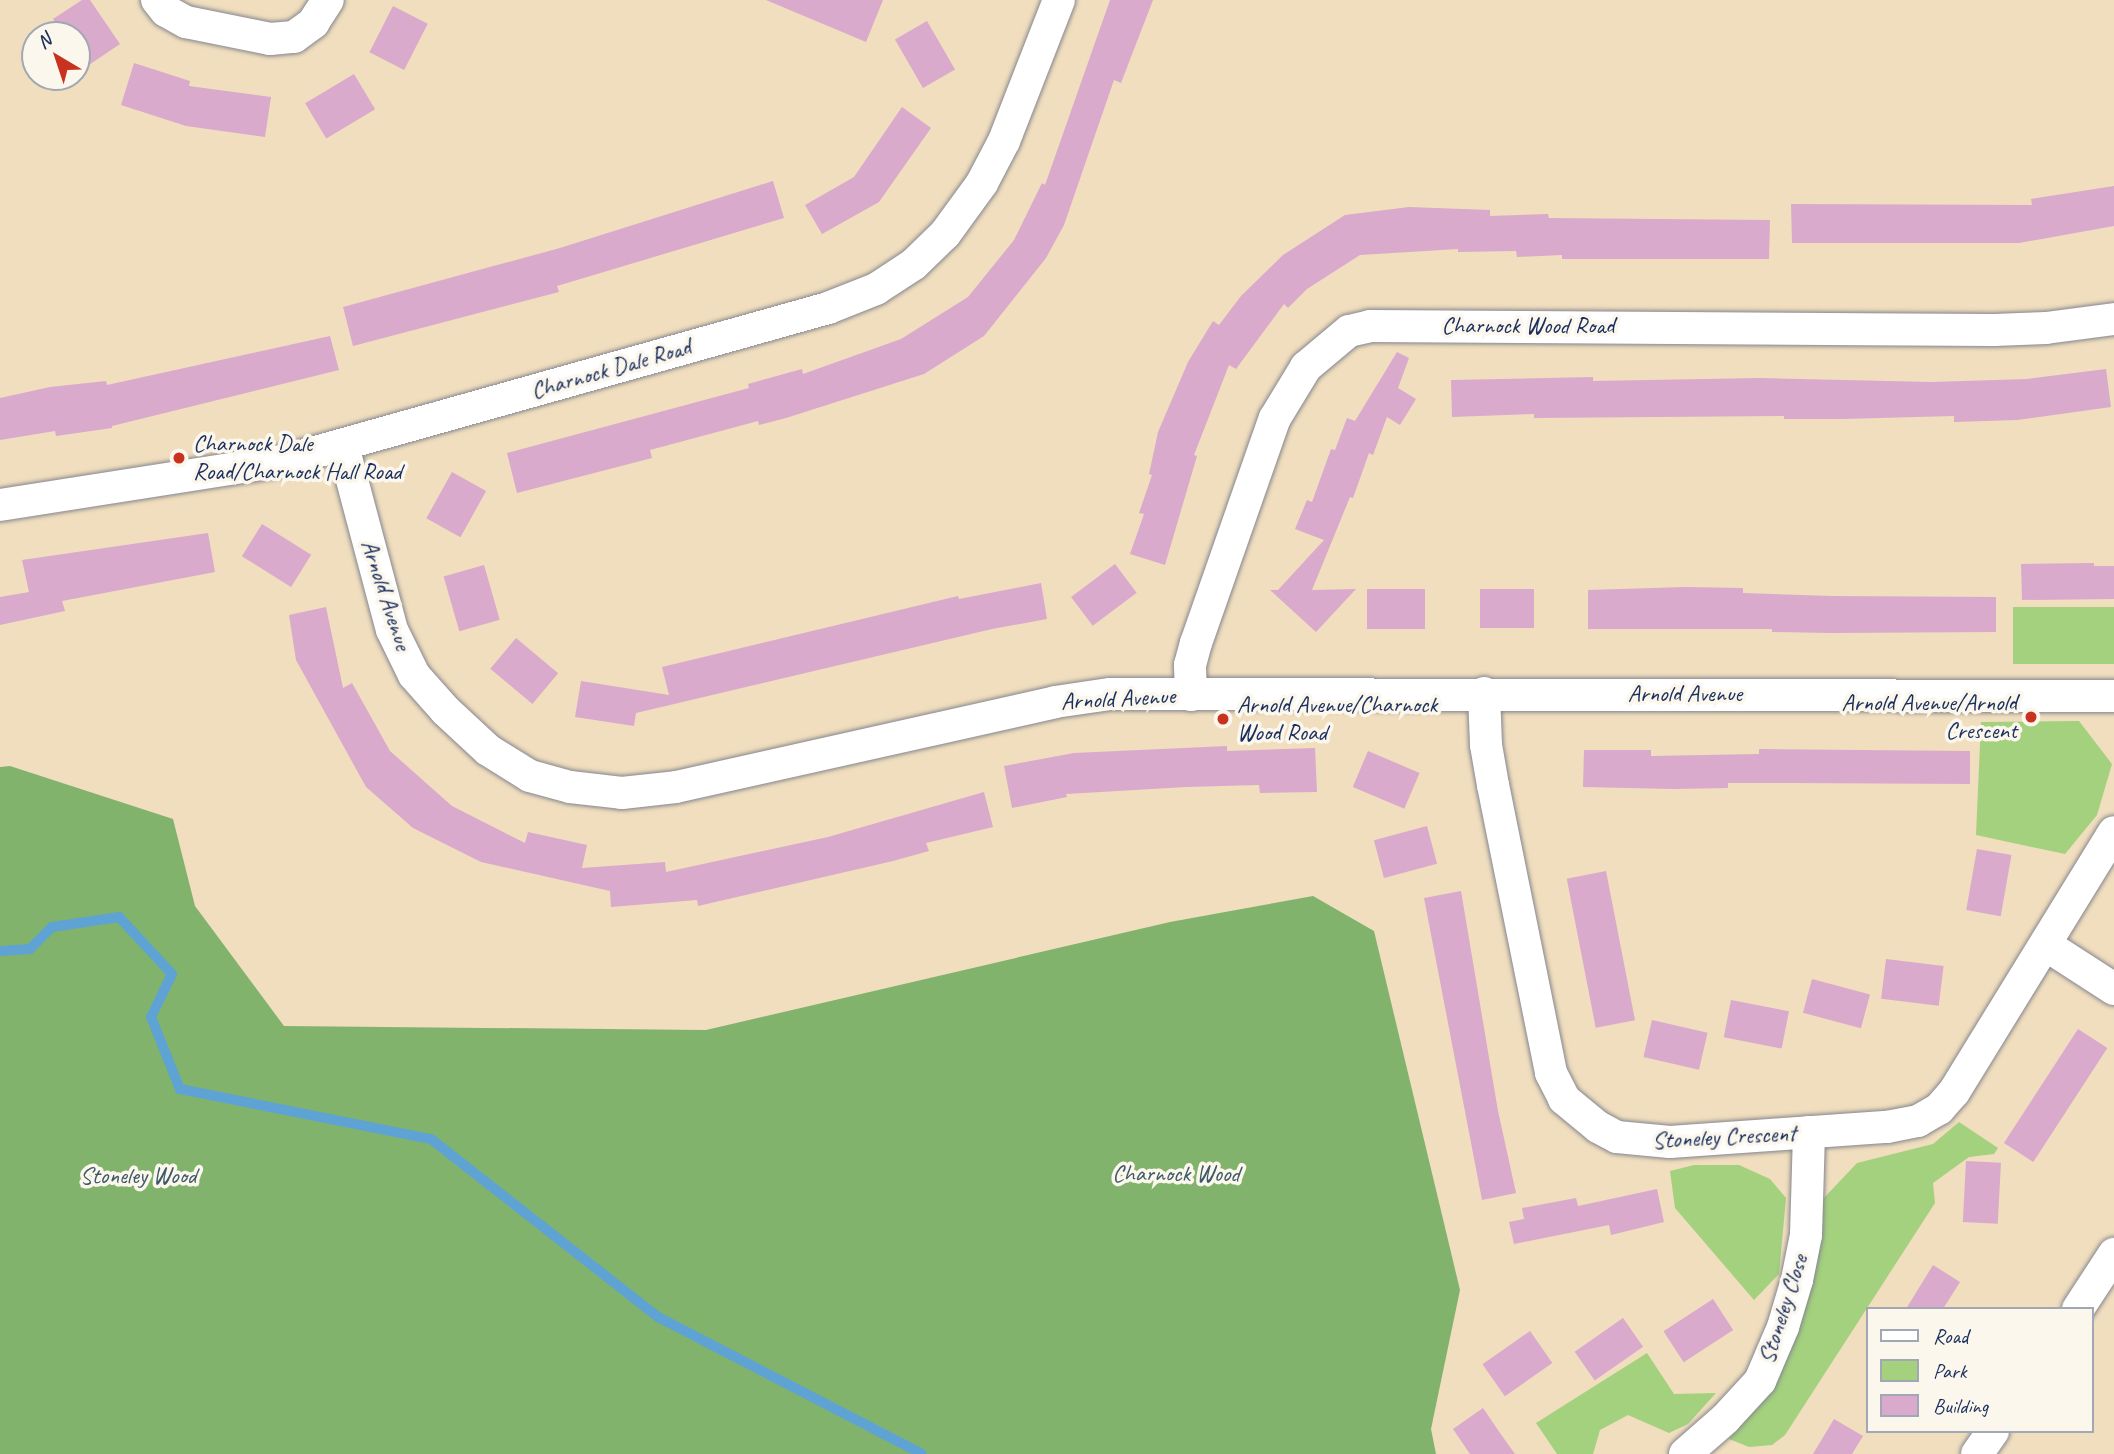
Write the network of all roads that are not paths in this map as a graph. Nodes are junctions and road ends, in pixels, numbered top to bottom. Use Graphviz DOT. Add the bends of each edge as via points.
graph roads {
  1 [pos="157,0"];
  2 [pos="328,0"];
  3 [pos="1048,3"];
  4 [pos="2114,319"];
  5 [pos="343,446"];
  6 [pos="0,505"];
  7 [pos="1484,692"];
  8 [pos="1191,695"];
  9 [pos="2114,696"];
  10 [pos="2114,832"];
  11 [pos="2046,945"];
  12 [pos="2114,989"];
  13 [pos="1809,1132"];
  14 [pos="2114,1254"];
  15 [pos="2079,1307"];
  16 [pos="1992,1433"];
  17 [pos="1685,1454"];
  18 [pos="1977,1454"];
  1 -- 2 [label="street" via="186,22 270,39 294,37 313,23"];
  3 -- 5 [label="street, Charnock Dale Road" via="1004,141 982,183 945,234 915,264 876,289 828,308"];
  4 -- 8 [label="street, Charnock Wood Road" via="1994,330 1370,326 1349,331 1306,367 1275,418 1196,643 1190,665"];
  5 -- 6 [label="street, Charnock Dale Road" via="223,472"];
  5 -- 8 [label="street, Arnold Avenue" via="392,630 414,675 488,750 543,780 622,793 676,787 1055,702 1111,694"];
  7 -- 8 [label="street, Arnold Avenue"];
  7 -- 9 [label="street, Arnold Avenue"];
  7 -- 13 [label="street, Stoneley Crescent" via="1493,785 1551,1073 1564,1099 1598,1128 1640,1141"];
  10 -- 11 [label="street, Stoneley Crescent"];
  11 -- 12 [label="street"];
  11 -- 13 [label="street, Stoneley Crescent" via="1939,1109 1918,1121 1887,1127"];
  13 -- 17 [label="street, Stoneley Close" via="1806,1235 1783,1327 1760,1381"];
  14 -- 15 [label="street"];
  16 -- 18 [label="street"];
}
